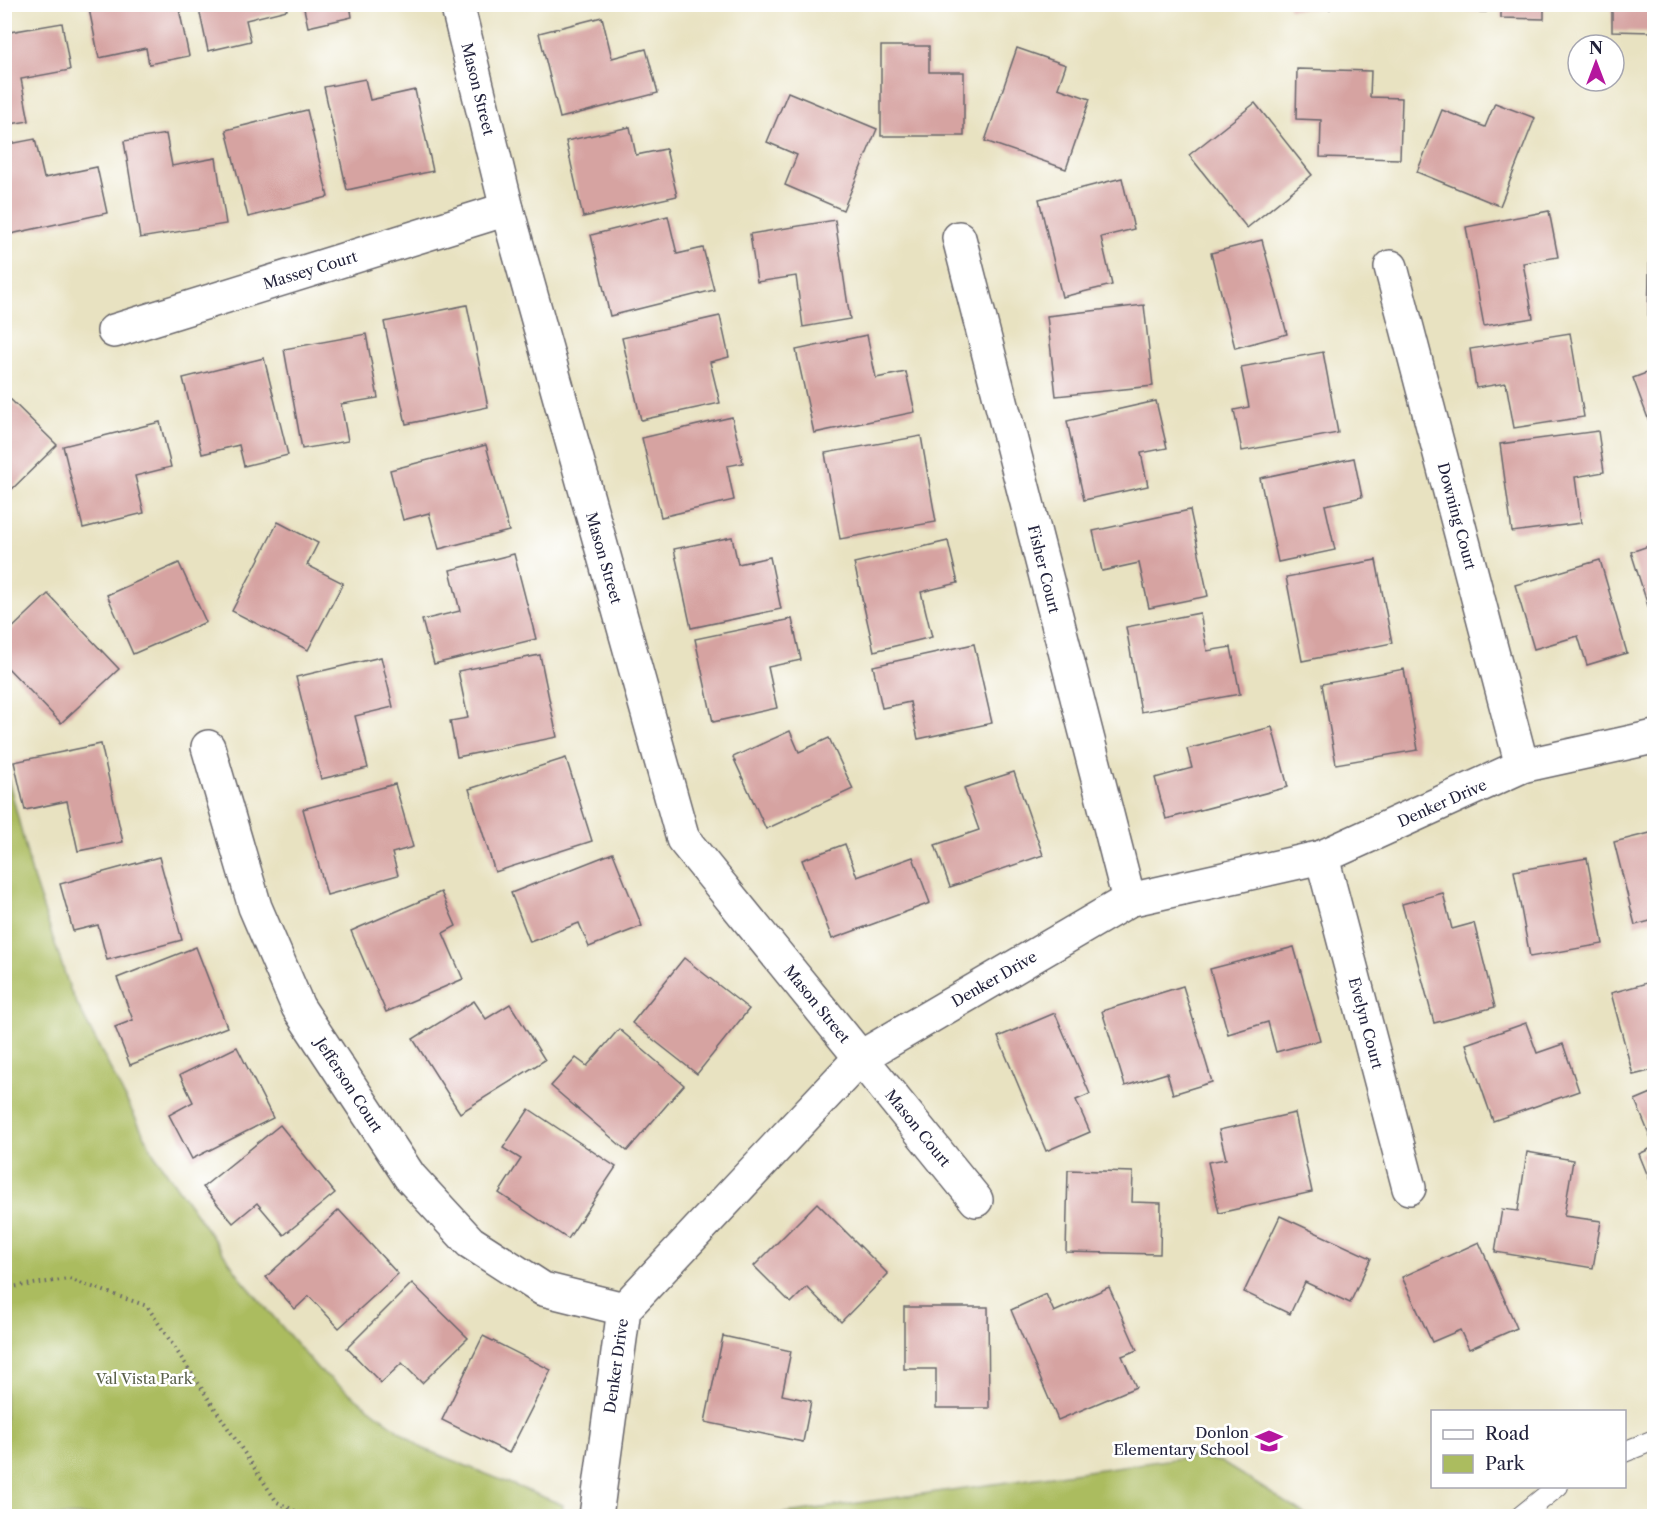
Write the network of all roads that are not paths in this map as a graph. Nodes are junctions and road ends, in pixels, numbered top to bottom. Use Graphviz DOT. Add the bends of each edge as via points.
graph roads {
  1 [pos="457,4"];
  2 [pos="507,209"];
  3 [pos="959,238"];
  4 [pos="1391,267"];
  5 [pos="114,331"];
  6 [pos="1654,737"];
  7 [pos="208,747"];
  8 [pos="1522,766"];
  9 [pos="1322,857"];
  10 [pos="1129,900"];
  11 [pos="861,1057"];
  12 [pos="1409,1188"];
  13 [pos="976,1200"];
  14 [pos="624,1309"];
  15 [pos="1654,1440"];
  16 [pos="1626,1451"];
  17 [pos="1556,1488"];
  18 [pos="596,1516"];
  19 [pos="1521,1516"];
  1 -- 2 [label="street, Mason Street"];
  2 -- 5 [label="street, Massey Court"];
  2 -- 11 [label="street, Mason Street" via="683,839"];
  3 -- 10 [label="street, Fisher Court"];
  4 -- 8 [label="street, Downing Court"];
  6 -- 8 [label="street, Denker Drive"];
  7 -- 14 [label="street, Jefferson Court" via="255,907 298,1007 410,1177 470,1242 543,1289"];
  8 -- 9 [label="street, Denker Drive"];
  9 -- 10 [label="street, Denker Drive"];
  9 -- 12 [label="street, Evelyn Court"];
  10 -- 11 [label="street, Denker Drive"];
  11 -- 13 [label="street, Mason Court"];
  11 -- 14 [label="street, Denker Drive"];
  14 -- 18 [label="street, Denker Drive"];
  15 -- 16 [label="lane"];
  17 -- 19 [label="lane"];
}
